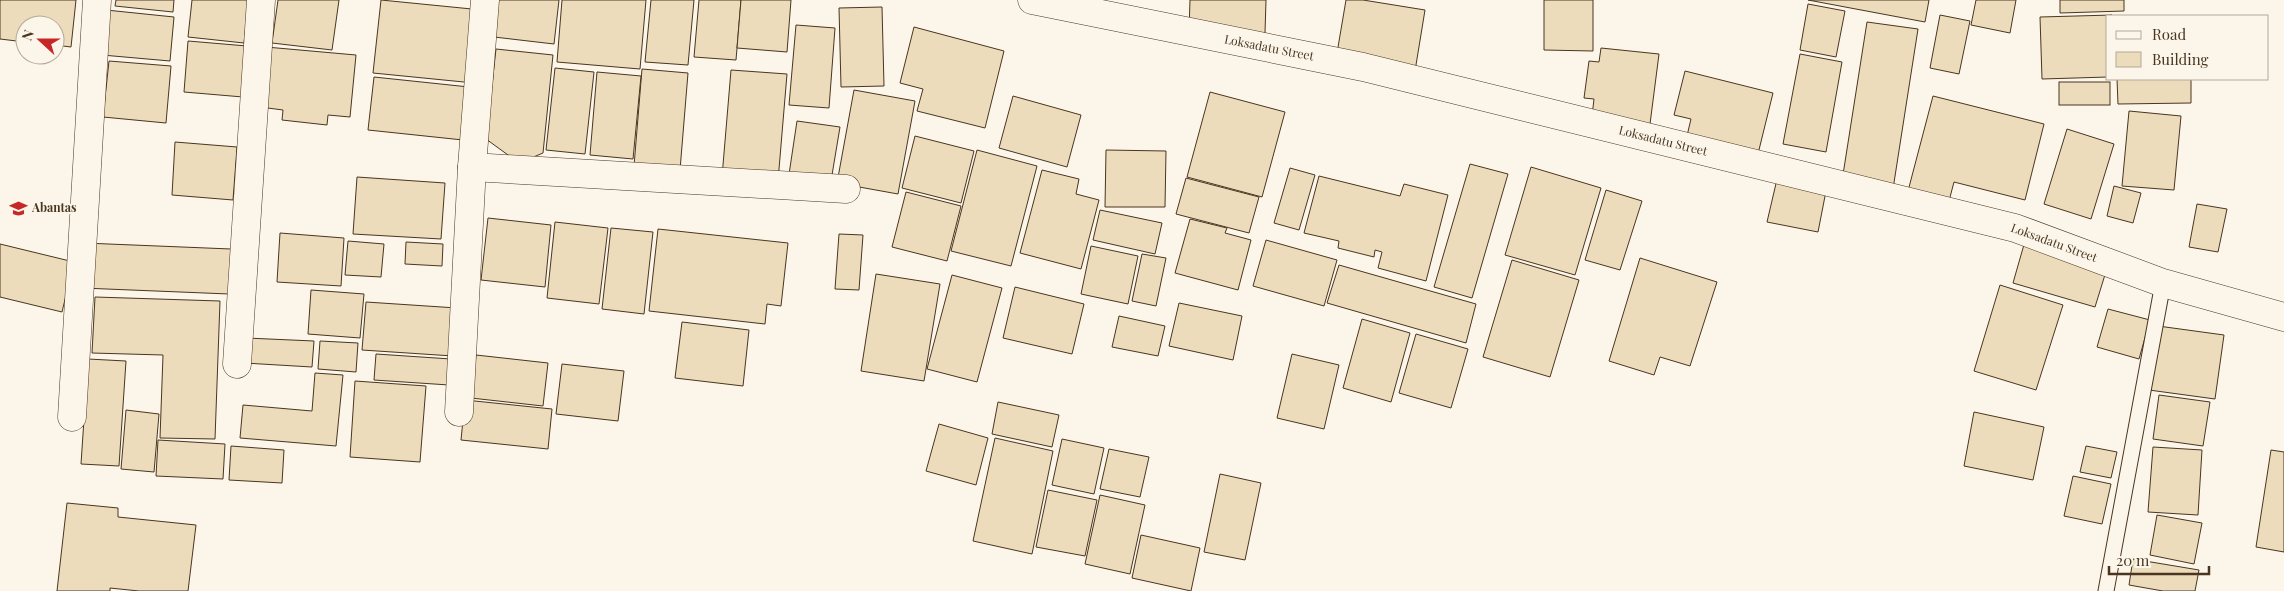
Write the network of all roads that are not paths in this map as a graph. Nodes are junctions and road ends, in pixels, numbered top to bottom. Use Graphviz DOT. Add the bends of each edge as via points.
graph roads {
  1 [pos="97,0"];
  2 [pos="261,0"];
  3 [pos="484,0"];
  4 [pos="1032,0"];
  5 [pos="472,166"];
  6 [pos="846,189"];
  7 [pos="2163,283"];
  8 [pos="2284,317"];
  9 [pos="237,364"];
  10 [pos="459,412"];
  11 [pos="72,417"];
  12 [pos="2106,591"];
  1 -- 11 [label="street"];
  2 -- 9 [label="street"];
  3 -- 5 [label="street"];
  4 -- 7 [label="street, Loksadatu Street" via="1363,67 2015,228"];
  5 -- 6 [label="street"];
  5 -- 10 [label="street"];
  7 -- 8 [label="street, Loksadatu Street"];
  7 -- 12 [label="lane"];
}
